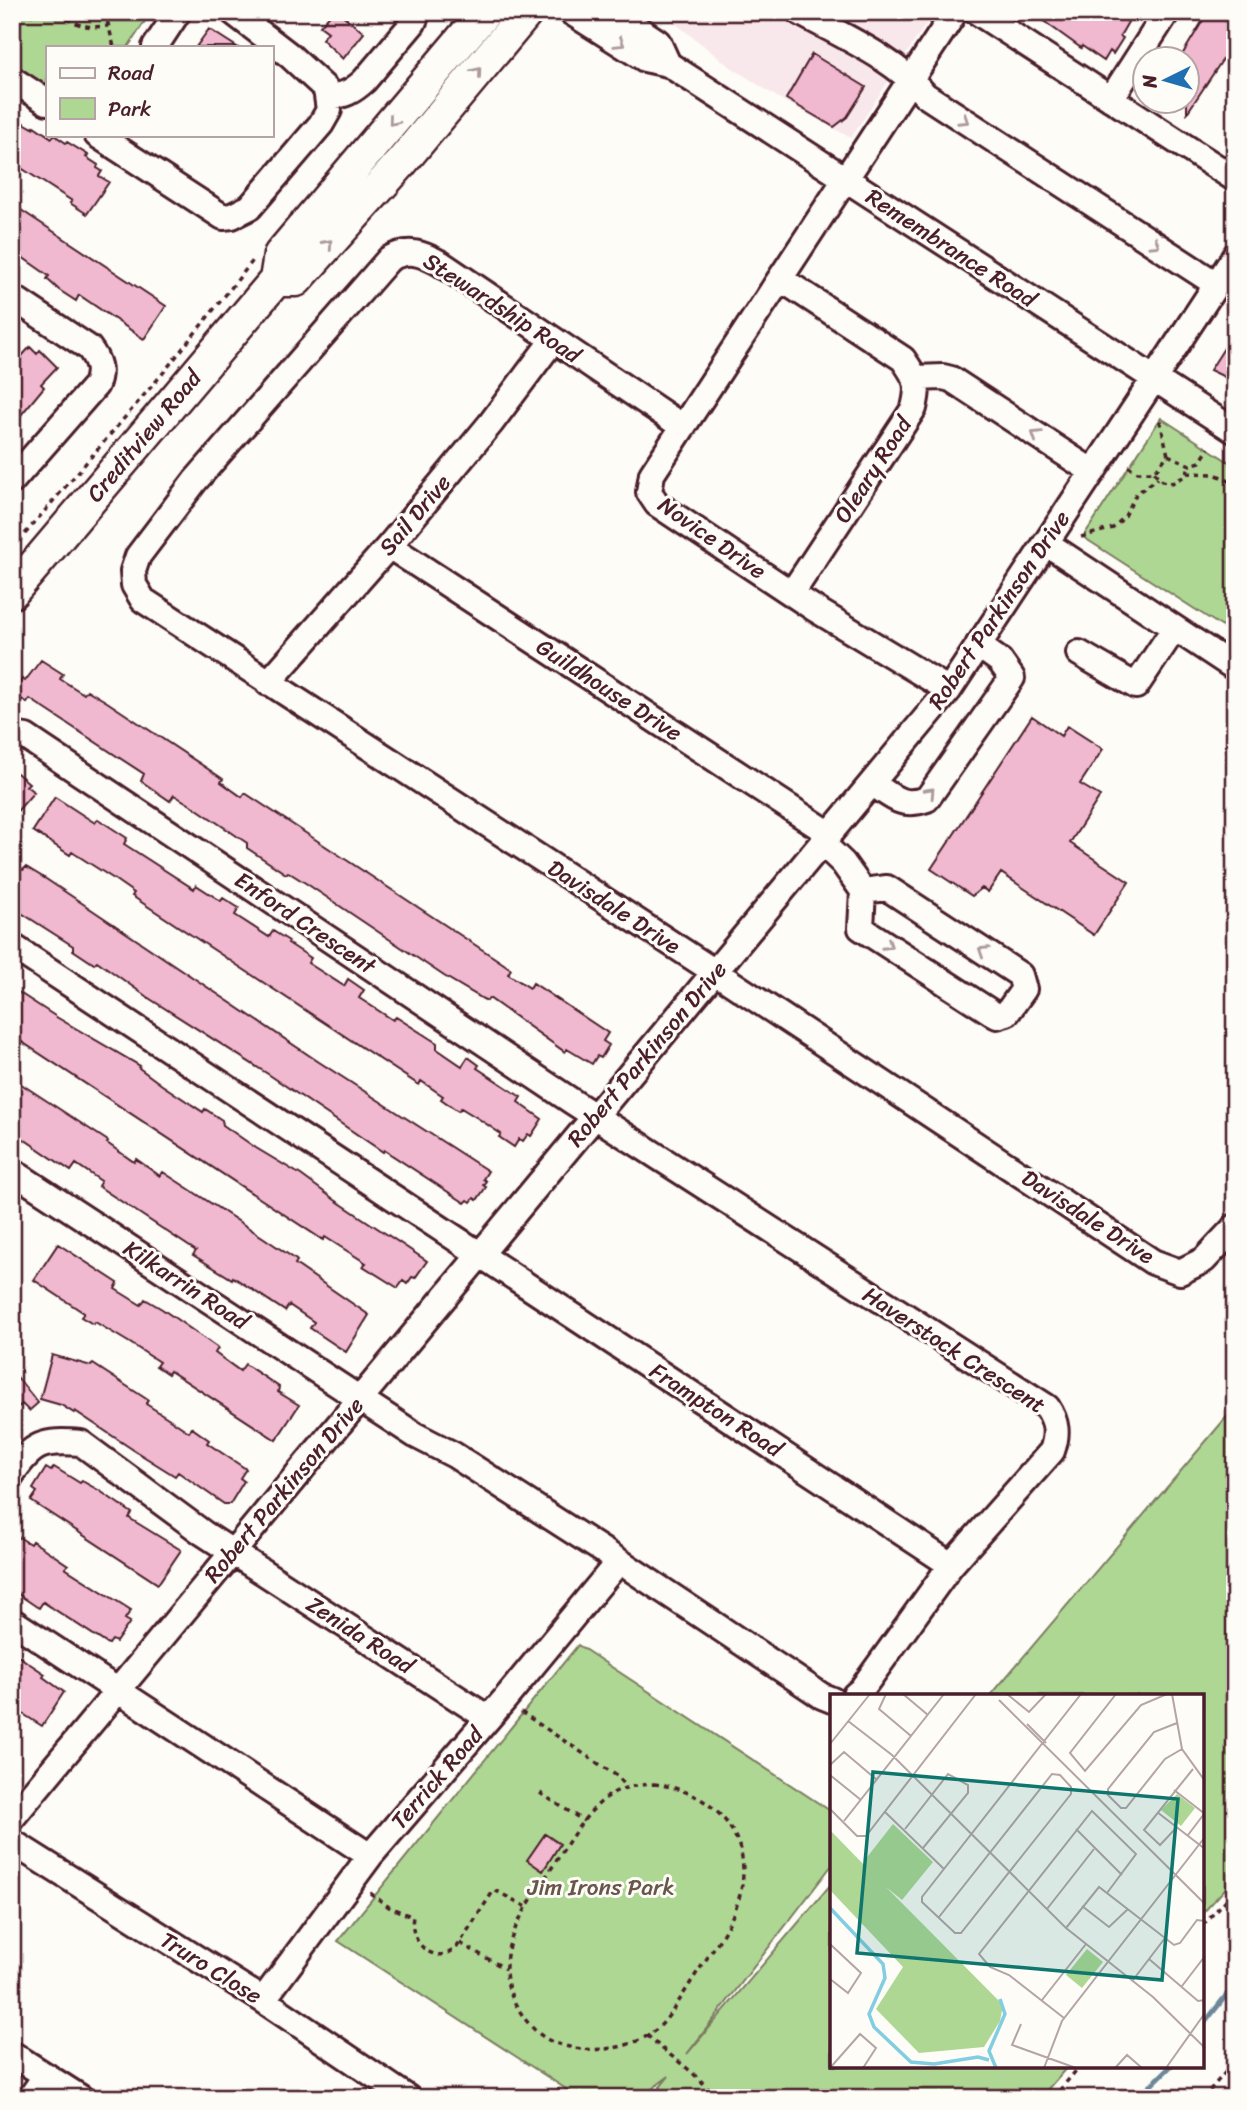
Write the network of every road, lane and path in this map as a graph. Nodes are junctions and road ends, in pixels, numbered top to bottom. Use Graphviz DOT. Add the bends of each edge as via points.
graph roads {
  1 [pos="30,12"];
  2 [pos="41,12"];
  3 [pos="59,12"];
  4 [pos="105,12"];
  5 [pos="178,12"];
  6 [pos="233,12"];
  7 [pos="415,12"];
  8 [pos="485,12"];
  9 [pos="527,12"];
  10 [pos="571,12"];
  11 [pos="613,12"];
  12 [pos="799,12"];
  13 [pos="954,12"];
  14 [pos="977,12"];
  15 [pos="1167,12"];
  16 [pos="108,26"];
  17 [pos="114,46"];
  18 [pos="156,46"];
  19 [pos="668,64"];
  20 [pos="911,78"];
  21 [pos="12,79"];
  22 [pos="328,97"];
  23 [pos="1111,99"];
  24 [pos="46,101"];
  25 [pos="100,136"];
  26 [pos="1235,179"];
  27 [pos="846,180"];
  28 [pos="259,252"];
  29 [pos="1235,256"];
  30 [pos="781,279"];
  31 [pos="276,280"];
  32 [pos="1216,284"];
  33 [pos="12,297"];
  34 [pos="553,340"];
  35 [pos="916,378"];
  36 [pos="1154,379"];
  37 [pos="1159,417"];
  38 [pos="683,426"];
  39 [pos="1235,431"];
  40 [pos="1209,448"];
  41 [pos="1168,455"];
  42 [pos="1190,465"];
  43 [pos="1128,466"];
  44 [pos="1093,472"];
  45 [pos="1154,472"];
  46 [pos="1187,473"];
  47 [pos="1158,478"];
  48 [pos="12,481"];
  49 [pos="195,481"];
  50 [pos="1235,484"];
  51 [pos="1081,537"];
  52 [pos="1046,542"];
  53 [pos="389,546"];
  54 [pos="12,548"];
  55 [pos="12,592"];
  56 [pos="792,593"];
  57 [pos="1174,629"];
  58 [pos="978,645"];
  59 [pos="1079,653"];
  60 [pos="1235,668"];
  61 [pos="268,683"];
  62 [pos="949,690"];
  63 [pos="12,735"];
  64 [pos="872,783"];
  65 [pos="826,838"];
  66 [pos="863,891"];
  67 [pos="12,946"];
  68 [pos="715,972"];
  69 [pos="595,1116"];
  70 [pos="12,1171"];
  71 [pos="1235,1227"];
  72 [pos="480,1255"];
  73 [pos="360,1399"];
  74 [pos="12,1474"];
  75 [pos="233,1552"];
  76 [pos="619,1561"];
  77 [pos="951,1565"];
  78 [pos="12,1621"];
  79 [pos="119,1689"];
  80 [pos="856,1694"];
  81 [pos="830,1699"];
  82 [pos="519,1711"];
  83 [pos="488,1718"];
  84 [pos="627,1787"];
  85 [pos="540,1793"];
  86 [pos="12,1818"];
  87 [pos="584,1821"];
  88 [pos="12,1842"];
  89 [pos="370,1856"];
  90 [pos="1235,1890"];
  91 [pos="370,1893"];
  92 [pos="527,1907"];
  93 [pos="1205,1923"];
  94 [pos="460,1943"];
  95 [pos="506,1969"];
  96 [pos="262,2000"];
  97 [pos="647,2035"];
  98 [pos="12,2054"];
  99 [pos="1235,2061"];
  100 [pos="1078,2068"];
  101 [pos="46,2075"];
  102 [pos="30,2098"];
  103 [pos="81,2098"];
  104 [pos="408,2098"];
  105 [pos="715,2098"];
  106 [pos="1053,2098"];
  107 [pos="1203,2098"];
  1 -- 2 [label="path"];
  3 -- 16 [label="path" via="79,26"];
  4 -- 16 [label="path"];
  5 -- 18 [label="street"];
  6 -- 22 [label="street" via="321,83"];
  7 -- 22 [label="street" via="413,23 355,90"];
  8 -- 31 [label="main road, Creditview Road, one-way" via="280,255"];
  31 -- 9 [label="main road, Creditview Road, one-way" via="296,280"];
  10 -- 19 [label="street, Remembrance Road, one-way" via="645,59"];
  11 -- 19 [label="street, Remembrance Road" via="658,42"];
  12 -- 20 [label="street"];
  13 -- 20 [label="street, Novice Drive"];
  14 -- 23 [label="street"];
  15 -- 23 [label="street"];
  16 -- 17 [label="path"];
  19 -- 27 [label="street, Remembrance Road"];
  20 -- 27 [label="street, Novice Drive"];
  20 -- 32 [label="street, one-way" via="925,95"];
  21 -- 24 [label="street"];
  22 -- 25 [label="street" via="329,110 321,124 250,207 232,216 214,212"];
  23 -- 26 [label="street"];
  27 -- 30 [label="street, Novice Drive"];
  27 -- 36 [label="street, Remembrance Road"];
  28 -- 54 [label="path" via="163,373"];
  29 -- 32 [label="street, Robert Parkinson Drive"];
  30 -- 35 [label="street" via="903,359"];
  30 -- 38 [label="street, Novice Drive"];
  31 -- 55 [label="main road, Creditview Road"];
  32 -- 36 [label="street, Robert Parkinson Drive"];
  33 -- 48 [label="street" via="89,348 100,374 96,385"];
  34 -- 38 [label="street, Stewardship Road"];
  34 -- 49 [label="street, Stewardship Road" via="424,254 398,253"];
  34 -- 53 [label="street, Sail Drive"];
  44 -- 35 [label="street, one-way" via="951,379"];
  35 -- 56 [label="street, Oleary Road" via="914,408"];
  36 -- 39 [label="street, Remembrance Road"];
  36 -- 44 [label="street, Robert Parkinson Drive"];
  37 -- 41 [label="path"];
  38 -- 56 [label="street, Novice Drive" via="652,474 649,492 657,504"];
  40 -- 42 [label="path" via="1200,462"];
  41 -- 42 [label="path"];
  41 -- 45 [label="path"];
  42 -- 46 [label="path"];
  43 -- 45 [label="path" via="1138,472"];
  44 -- 52 [label="street, Robert Parkinson Drive"];
  45 -- 47 [label="path"];
  46 -- 47 [label="path" via="1172,483"];
  46 -- 50 [label="path" via="1215,474"];
  47 -- 51 [label="path" via="1136,494 1113,528"];
  49 -- 61 [label="street, Davisdale Drive" via="138,556 134,584 144,600"];
  52 -- 57 [label="street"];
  52 -- 58 [label="street, Robert Parkinson Drive"];
  53 -- 61 [label="street, Sail Drive"];
  53 -- 65 [label="street, Guildhouse Drive"];
  56 -- 62 [label="street, Novice Drive"];
  57 -- 59 [label="street" via="1136,686"];
  57 -- 60 [label="street"];
  58 -- 62 [label="street, Robert Parkinson Drive"];
  64 -- 58 [label="street, one-way" via="896,800 912,804 927,799 1012,678 1000,661"];
  61 -- 68 [label="street, Davisdale Drive"];
  62 -- 64 [label="street, Robert Parkinson Drive"];
  63 -- 69 [label="street, Enford Crescent" via="26,737"];
  64 -- 65 [label="street, Robert Parkinson Drive"];
  65 -- 66 [label="street, Guildhouse Drive"];
  65 -- 68 [label="street, Robert Parkinson Drive"];
  66 -- 66 [label="street, one-way" via="861,928 997,1016 1007,1013 1024,989 1020,975 887,888"];
  67 -- 72 [label="street"];
  68 -- 69 [label="street, Robert Parkinson Drive"];
  68 -- 71 [label="street, Davisdale Drive" via="1153,1262 1180,1272 1204,1261"];
  69 -- 72 [label="street, Robert Parkinson Drive"];
  69 -- 77 [label="street, Haverstock Crescent" via="1047,1407 1057,1428 1052,1451"];
  70 -- 73 [label="street, Kilkarrin Road"];
  72 -- 73 [label="street, Robert Parkinson Drive"];
  72 -- 77 [label="street, Frampton Road"];
  73 -- 75 [label="street, Robert Parkinson Drive"];
  73 -- 76 [label="street"];
  74 -- 75 [label="street, Zenida Road" via="27,1452 44,1444 81,1443"];
  75 -- 79 [label="street, Robert Parkinson Drive"];
  75 -- 83 [label="street, Zenida Road"];
  76 -- 81 [label="street"];
  76 -- 83 [label="street, Terrick Road"];
  77 -- 80 [label="street, Haverstock Crescent"];
  78 -- 79 [label="street"];
  79 -- 86 [label="street, Robert Parkinson Drive"];
  79 -- 89 [label="street"];
  82 -- 84 [label="path"];
  83 -- 89 [label="street, Terrick Road"];
  84 -- 87 [label="path" via="612,1794"];
  84 -- 97 [label="path" via="673,1786 705,1801 735,1834 743,1871 733,1916 718,1942 661,2025"];
  85 -- 87 [label="path"];
  87 -- 92 [label="path"];
  88 -- 96 [label="street, Truro Close"];
  89 -- 96 [label="street, Terrick Road"];
  90 -- 93 [label="path"];
  91 -- 94 [label="path" via="412,1917 412,1932 422,1948 442,1955"];
  92 -- 94 [label="path" via="494,1890"];
  92 -- 95 [label="path" via="509,1941"];
  94 -- 95 [label="path"];
  95 -- 97 [label="path" via="511,1998 526,2022 550,2041 597,2049 619,2047"];
  96 -- 104 [label="street, Truro Close"];
  97 -- 105 [label="path"];
  98 -- 101 [label="street"];
  99 -- 107 [label="path"];
  100 -- 106 [label="path"];
  101 -- 102 [label="street"];
  101 -- 103 [label="street"];
}
